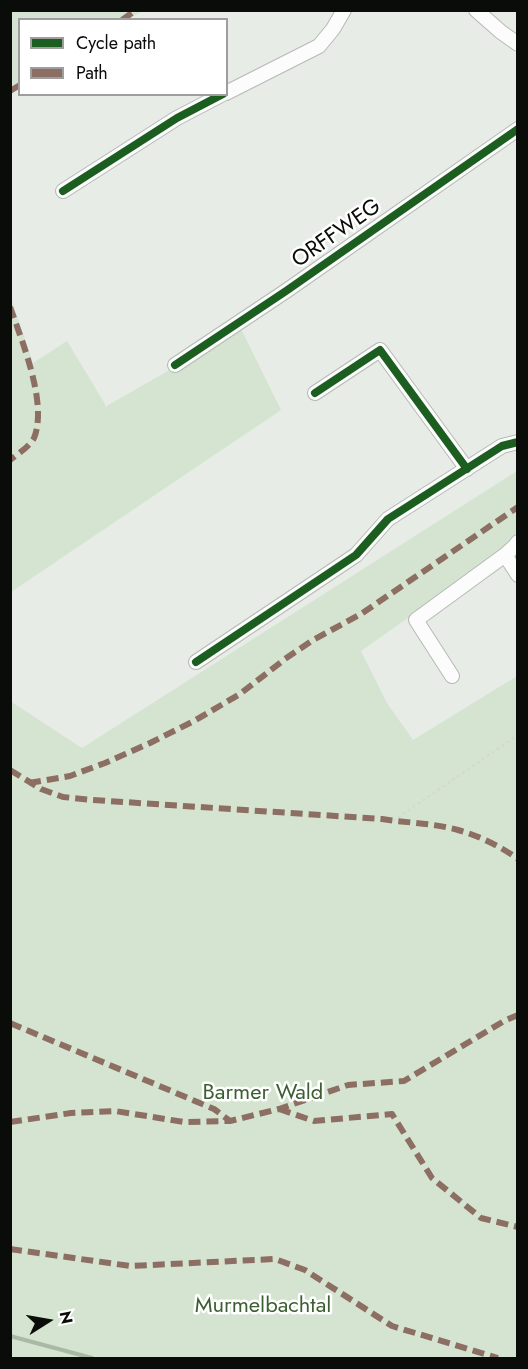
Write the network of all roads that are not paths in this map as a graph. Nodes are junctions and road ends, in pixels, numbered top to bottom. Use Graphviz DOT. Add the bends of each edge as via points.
graph roads {
  1 [pos="344,10"];
  2 [pos="476,10"];
  3 [pos="518,44"];
  4 [pos="228,92"];
  5 [pos="221,96"];
  6 [pos="518,129"];
  7 [pos="63,191"];
  8 [pos="175,365"];
  9 [pos="315,393"];
  10 [pos="518,442"];
  11 [pos="467,469"];
  12 [pos="518,542"];
  13 [pos="505,555"];
  14 [pos="518,575"];
  15 [pos="195,662"];
  16 [pos="452,676"];
  1 -- 4 [label="street" via="319,46"];
  2 -- 3 [label="street"];
  5 -- 7 [label="street" via="177,118"];
  6 -- 8 [label="street, ORFFWEG"];
  9 -- 11 [label="street" via="380,350"];
  10 -- 11 [label="street" via="502,446"];
  11 -- 15 [label="street" via="388,519 356,555"];
  12 -- 13 [label="street"];
  13 -- 14 [label="street"];
  13 -- 16 [label="street" via="416,620"];
}
